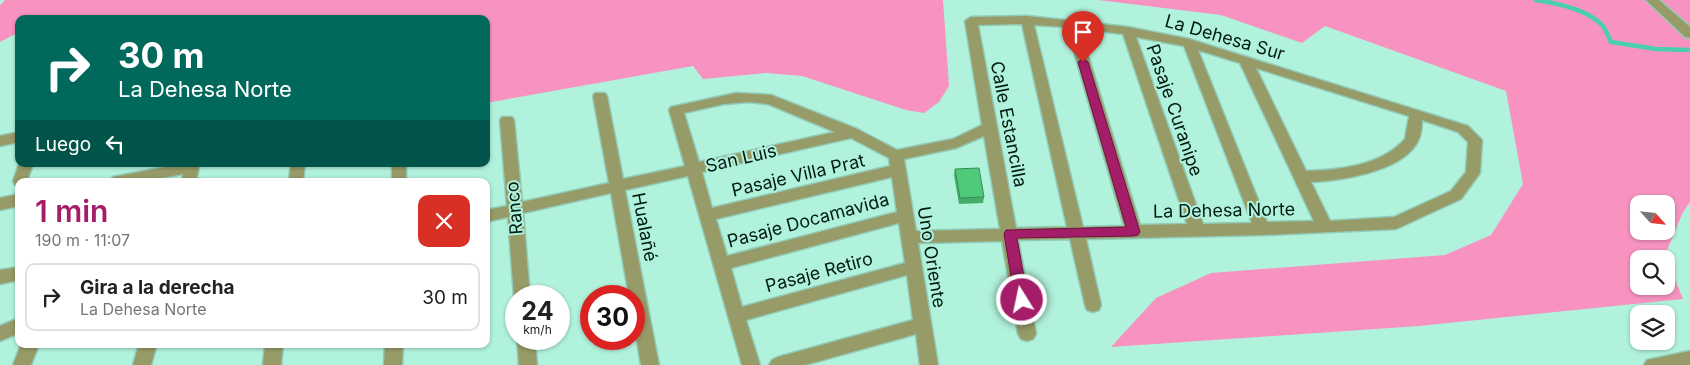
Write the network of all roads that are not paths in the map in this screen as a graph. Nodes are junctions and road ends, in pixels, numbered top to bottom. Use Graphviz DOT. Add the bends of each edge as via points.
graph roads {
  1 [pos="1652,0"];
  2 [pos="1027,20"];
  3 [pos="971,21"];
  4 [pos="1072,24"];
  5 [pos="1128,31"];
  6 [pos="1690,34"];
  7 [pos="1189,43"];
  8 [pos="1246,61"];
  9 [pos="600,96"];
  10 [pos="1416,113"];
  11 [pos="507,120"];
  12 [pos="990,128"];
  13 [pos="1463,129"];
  14 [pos="852,133"];
  15 [pos="15,138"];
  16 [pos="0,141"];
  17 [pos="897,162"];
  18 [pos="693,169"];
  19 [pos="191,174"];
  20 [pos="1301,177"];
  21 [pos="149,178"];
  22 [pos="617,187"];
  23 [pos="514,210"];
  24 [pos="490,215"];
  25 [pos="706,215"];
  26 [pos="906,216"];
  27 [pos="1325,227"];
  28 [pos="1262,229"];
  29 [pos="1197,230"];
  30 [pos="1134,232"];
  31 [pos="1076,233"];
  32 [pos="1010,234"];
  33 [pos="909,237"];
  34 [pos="721,264"];
  35 [pos="914,267"];
  36 [pos="15,274"];
  37 [pos="0,277"];
  38 [pos="521,285"];
  39 [pos="1093,305"];
  40 [pos="736,316"];
  41 [pos="923,325"];
  42 [pos="15,327"];
  43 [pos="0,334"];
  44 [pos="1027,334"];
  45 [pos="28,348"];
  46 [pos="147,348"];
  47 [pos="274,348"];
  48 [pos="394,348"];
  49 [pos="527,350"];
  50 [pos="1690,359"];
  51 [pos="22,365"];
  52 [pos="142,365"];
  53 [pos="272,365"];
  54 [pos="392,365"];
  55 [pos="528,365"];
  56 [pos="650,365"];
  57 [pos="751,365"];
  58 [pos="778,365"];
  59 [pos="929,365"];
  60 [pos="1653,365"];
  1 -- 6 [label="street"];
  2 -- 3 [label="street, La Dehesa Sur"];
  2 -- 4 [label="street, La Dehesa Sur"];
  2 -- 31 [label="street"];
  3 -- 12 [label="street, Calle Estancilla"];
  4 -- 5 [label="street, La Dehesa Sur"];
  4 -- 30 [label="street"];
  5 -- 7 [label="street, La Dehesa Sur"];
  5 -- 29 [label="street, Pasaje Curanipe"];
  7 -- 8 [label="street, La Dehesa Sur"];
  7 -- 28 [label="street"];
  8 -- 10 [label="street, La Dehesa Sur"];
  8 -- 20 [label="street"];
  9 -- 22 [label="street, Hualañé"];
  10 -- 13 [label="street, La Dehesa Sur"];
  10 -- 20 [label="street" via="1412,140 1401,152 1378,165 1335,176"];
  11 -- 23 [label="street, Ranco"];
  12 -- 17 [label="street"];
  12 -- 32 [label="street, Calle Estancilla"];
  13 -- 27 [label="street, La Dehesa Norte" via="1475,140 1473,173 1456,195 1396,223"];
  14 -- 17 [label="street"];
  14 -- 18 [label="street, San Luis"];
  14 -- 18 [label="street" via="758,96 743,96 676,110"];
  15 -- 16 [label="street"];
  17 -- 25 [label="street, Pasaje Villa Prat"];
  17 -- 26 [label="street, Uno Oriente"];
  18 -- 22 [label="street, San Luis"];
  18 -- 25 [label="street"];
  19 -- 21 [label="street"];
  20 -- 27 [label="street"];
  22 -- 23 [label="street, San Luis"];
  22 -- 56 [label="street, Hualañé"];
  23 -- 24 [label="street, San Luis"];
  23 -- 38 [label="street, Ranco"];
  25 -- 34 [label="street"];
  26 -- 33 [label="street, Uno Oriente"];
  26 -- 34 [label="street, Pasaje Docamavida"];
  27 -- 28 [label="street, La Dehesa Norte"];
  28 -- 29 [label="street, La Dehesa Norte"];
  29 -- 30 [label="street, La Dehesa Norte"];
  30 -- 31 [label="street, La Dehesa Norte"];
  31 -- 32 [label="street, La Dehesa Norte"];
  31 -- 39 [label="street"];
  32 -- 33 [label="street, La Dehesa Norte"];
  32 -- 44 [label="street, Calle Estancilla"];
  33 -- 35 [label="street, Uno Oriente"];
  34 -- 40 [label="street"];
  35 -- 40 [label="street, Pasaje Retiro"];
  35 -- 41 [label="street, Uno Oriente"];
  36 -- 37 [label="street"];
  40 -- 57 [label="street"];
  41 -- 58 [label="street"];
  41 -- 59 [label="street, Uno Oriente"];
  42 -- 43 [label="street"];
  45 -- 51 [label="street"];
  46 -- 52 [label="street"];
  47 -- 53 [label="street"];
  48 -- 54 [label="street"];
  49 -- 55 [label="street"];
  50 -- 60 [label="street"];
}
